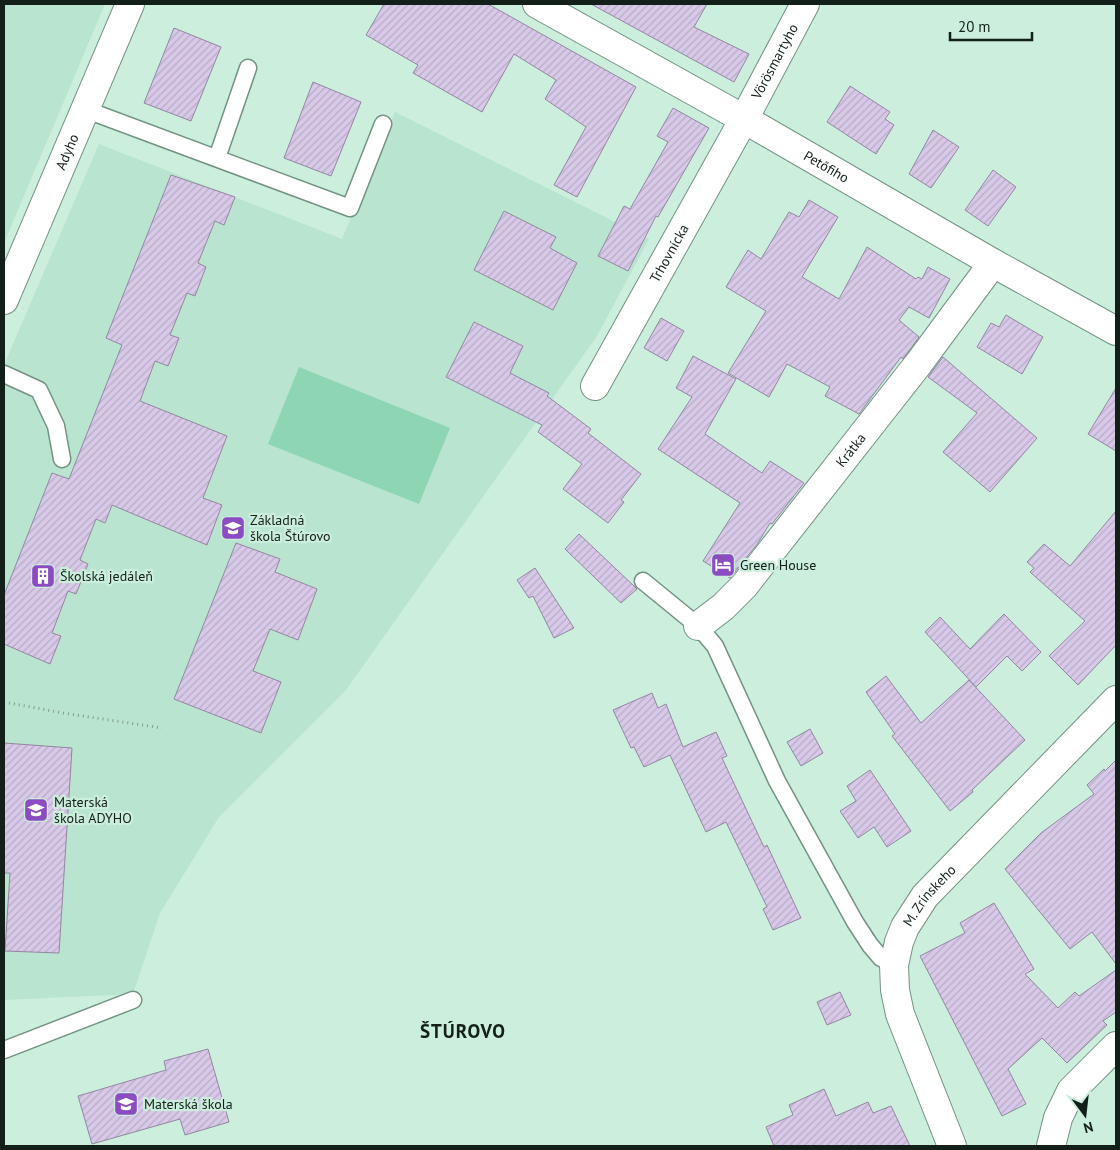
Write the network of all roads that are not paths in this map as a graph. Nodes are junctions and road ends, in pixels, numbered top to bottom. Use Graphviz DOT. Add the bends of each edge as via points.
graph roads {
  1 [pos="130,4"];
  2 [pos="537,4"];
  3 [pos="806,4"];
  4 [pos="248,68"];
  5 [pos="84,109"];
  6 [pos="744,119"];
  7 [pos="383,124"];
  8 [pos="217,158"];
  9 [pos="993,263"];
  10 [pos="4,300"];
  11 [pos="1116,331"];
  12 [pos="4,374"];
  13 [pos="595,386"];
  14 [pos="62,459"];
  15 [pos="643,581"];
  16 [pos="698,626"];
  17 [pos="1116,700"];
  18 [pos="894,965"];
  19 [pos="133,1000"];
  20 [pos="1116,1046"];
  21 [pos="4,1050"];
  22 [pos="952,1146"];
  23 [pos="1051,1146"];
  1 -- 5 [label="street, Adyho"];
  2 -- 6 [label="street, Petőfiho"];
  3 -- 6 [label="street, Vörösmartyho"];
  4 -- 8 [label="lane"];
  5 -- 8 [label="lane"];
  5 -- 10 [label="street, Adyho"];
  6 -- 9 [label="street, Petőfiho"];
  6 -- 13 [label="street, Trhovnícka"];
  7 -- 8 [label="lane" via="350,208"];
  9 -- 11 [label="street, Petőfiho"];
  9 -- 16 [label="street, Krátka" via="744,586"];
  12 -- 14 [label="lane" via="39,390 56,426"];
  15 -- 16 [label="lane"];
  16 -- 18 [label="lane" via="715,646 777,781 855,922 881,958"];
  17 -- 18 [label="street, M. Zrínskeho" via="926,896 905,927"];
  18 -- 22 [label="street, M. Zrínskeho" via="900,1014"];
  19 -- 21 [label="lane"];
  20 -- 23 [label="street" via="1071,1091 1058,1118"];
}
